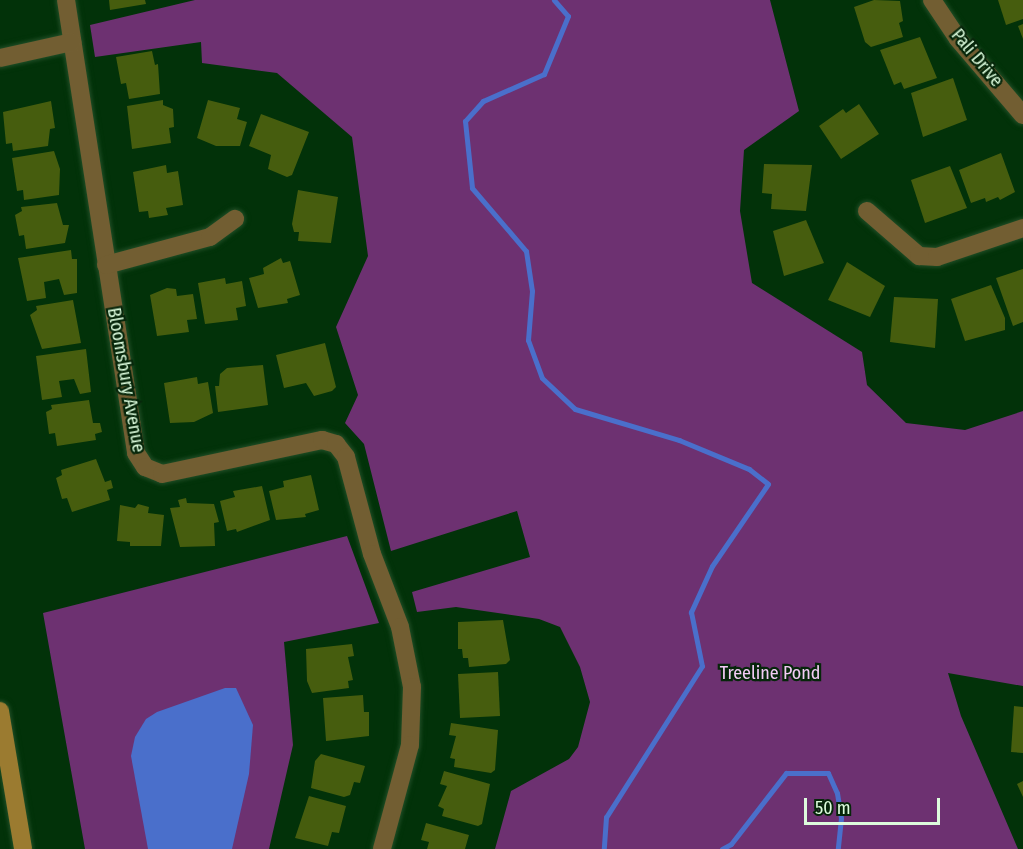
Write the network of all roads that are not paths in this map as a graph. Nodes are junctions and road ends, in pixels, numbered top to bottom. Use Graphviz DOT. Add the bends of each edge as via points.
graph roads {
  1 [pos="66,0"];
  2 [pos="932,0"];
  3 [pos="72,42"];
  4 [pos="0,58"];
  5 [pos="1023,115"];
  6 [pos="867,211"];
  7 [pos="235,219"];
  8 [pos="1023,228"];
  9 [pos="106,266"];
  10 [pos="0,711"];
  11 [pos="22,849"];
  12 [pos="382,849"];
  1 -- 3 [label="street, Bloomsbury Avenue"];
  2 -- 5 [label="street, Pali Drive" via="958,39"];
  3 -- 4 [label="street"];
  3 -- 9 [label="street, Bloomsbury Avenue"];
  6 -- 8 [label="street" via="919,256 937,257"];
  7 -- 9 [label="street" via="210,237"];
  9 -- 12 [label="street, Bloomsbury Avenue" via="133,440 145,467 162,474 182,472 322,440 336,444 346,457 372,554 400,627 412,687 410,745"];
  10 -- 11 [label="street"];
}
